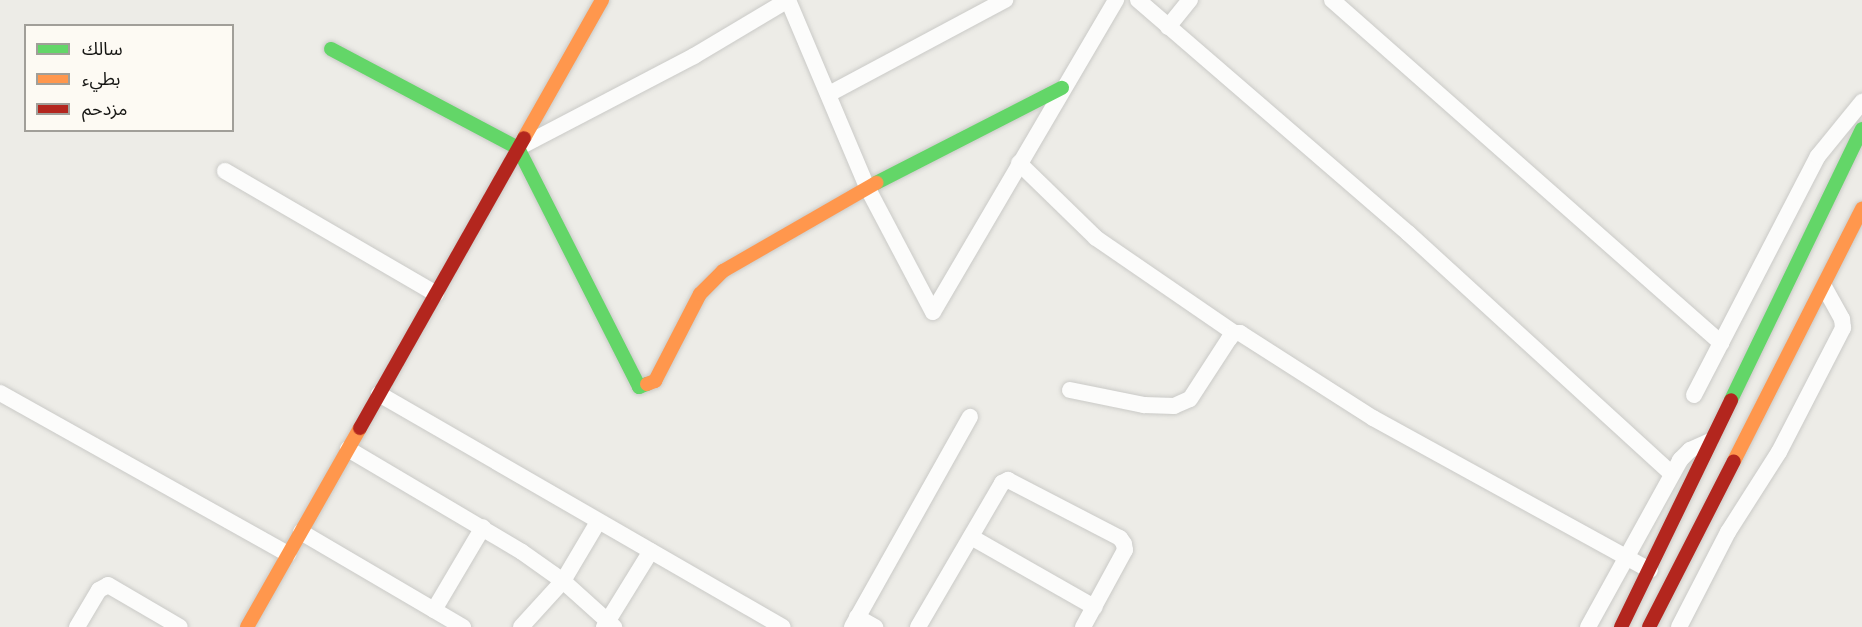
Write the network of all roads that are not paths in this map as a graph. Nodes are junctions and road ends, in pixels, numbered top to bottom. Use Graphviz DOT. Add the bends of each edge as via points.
graph roads {
  1 [pos="602,0"];
  2 [pos="788,0"];
  3 [pos="1005,0"];
  4 [pos="1116,0"];
  5 [pos="1138,0"];
  6 [pos="1190,0"];
  7 [pos="1332,0"];
  8 [pos="1168,27"];
  9 [pos="331,49"];
  10 [pos="1062,88"];
  11 [pos="829,94"];
  12 [pos="1862,102"];
  13 [pos="1862,129"];
  14 [pos="518,148"];
  15 [pos="1019,163"];
  16 [pos="225,171"];
  17 [pos="867,187"];
  18 [pos="1862,209"];
  19 [pos="1824,287"];
  20 [pos="436,294"];
  21 [pos="1234,333"];
  22 [pos="1721,343"];
  23 [pos="1070,390"];
  24 [pos="0,393"];
  25 [pos="379,394"];
  26 [pos="1694,395"];
  27 [pos="970,417"];
  28 [pos="1710,441"];
  29 [pos="348,449"];
  30 [pos="1672,474"];
  31 [pos="598,522"];
  32 [pos="483,527"];
  33 [pos="301,532"];
  34 [pos="971,537"];
  35 [pos="651,551"];
  36 [pos="288,554"];
  37 [pos="1625,557"];
  38 [pos="1650,570"];
  39 [pos="563,581"];
  40 [pos="1094,607"];
  41 [pos="434,610"];
  42 [pos="855,622"];
  43 [pos="608,625"];
  44 [pos="77,627"];
  45 [pos="180,627"];
  46 [pos="247,627"];
  47 [pos="463,627"];
  48 [pos="521,627"];
  49 [pos="782,627"];
  50 [pos="875,627"];
  51 [pos="918,627"];
  52 [pos="1083,627"];
  53 [pos="1588,627"];
  54 [pos="1621,627"];
  55 [pos="1649,627"];
  56 [pos="1679,627"];
  1 -- 14 [label="main road"];
  2 -- 11 [label="street"];
  2 -- 14 [label="street" via="694,56"];
  3 -- 11 [label="street"];
  4 -- 10 [label="street"];
  5 -- 8 [label="street"];
  6 -- 8 [label="street"];
  7 -- 22 [label="street"];
  8 -- 30 [label="street" via="1408,233"];
  9 -- 14 [label="main road"];
  10 -- 15 [label="street"];
  10 -- 17 [label="main road"];
  11 -- 17 [label="street"];
  12 -- 22 [label="street" via="1818,156"];
  13 -- 28 [label="main road"];
  14 -- 17 [label="main road" via="639,387 655,381 700,294 723,271"];
  14 -- 20 [label="main road"];
  15 -- 17 [label="street" via="933,312"];
  15 -- 21 [label="street" via="1096,238"];
  16 -- 20 [label="street"];
  18 -- 19 [label="main road"];
  19 -- 55 [label="main road"];
  19 -- 56 [label="street" via="1843,328 1779,452 1728,532"];
  20 -- 25 [label="main road"];
  21 -- 23 [label="street" via="1190,399 1174,406 1144,405"];
  21 -- 37 [label="street" via="1240,333 1373,418"];
  22 -- 26 [label="street"];
  24 -- 36 [label="street"];
  25 -- 29 [label="main road"];
  25 -- 31 [label="street"];
  27 -- 42 [label="street"];
  28 -- 30 [label="street" via="1690,450"];
  28 -- 38 [label="main road"];
  29 -- 32 [label="street"];
  29 -- 33 [label="main road"];
  30 -- 37 [label="street"];
  31 -- 35 [label="street"];
  31 -- 39 [label="street"];
  32 -- 39 [label="street"];
  32 -- 41 [label="street"];
  33 -- 36 [label="main road"];
  33 -- 41 [label="street"];
  34 -- 40 [label="street"];
  34 -- 40 [label="street" via="1002,483 1008,480 1120,538 1125,550"];
  34 -- 51 [label="street"];
  35 -- 43 [label="street"];
  35 -- 49 [label="street"];
  36 -- 46 [label="main road"];
  37 -- 38 [label="street"];
  37 -- 53 [label="street"];
  38 -- 54 [label="main road"];
  39 -- 43 [label="street"];
  39 -- 48 [label="street"];
  40 -- 52 [label="street"];
  41 -- 47 [label="street"];
  42 -- 50 [label="street"];
  44 -- 45 [label="street" via="99,590 108,585"];
}
